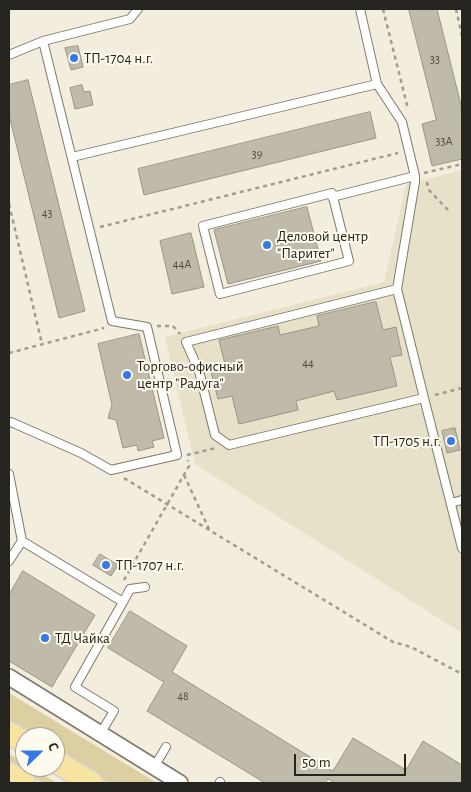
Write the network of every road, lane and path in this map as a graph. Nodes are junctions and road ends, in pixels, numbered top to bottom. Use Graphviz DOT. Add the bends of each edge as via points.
graph roads {
  1 [pos="138,9"];
  2 [pos="360,9"];
  3 [pos="383,9"];
  4 [pos="456,9"];
  5 [pos="462,36"];
  6 [pos="43,41"];
  7 [pos="9,55"];
  8 [pos="377,84"];
  9 [pos="410,116"];
  10 [pos="409,150"];
  11 [pos="72,157"];
  12 [pos="462,164"];
  13 [pos="415,176"];
  14 [pos="332,197"];
  15 [pos="9,204"];
  16 [pos="449,211"];
  17 [pos="90,229"];
  18 [pos="397,289"];
  19 [pos="147,326"];
  20 [pos="107,328"];
  21 [pos="186,342"];
  22 [pos="42,344"];
  23 [pos="9,353"];
  24 [pos="462,388"];
  25 [pos="424,398"];
  26 [pos="9,422"];
  27 [pos="228,445"];
  28 [pos="111,470"];
  29 [pos="9,474"];
  30 [pos="184,474"];
  31 [pos="462,500"];
  32 [pos="451,503"];
  33 [pos="167,504"];
  34 [pos="209,530"];
  35 [pos="22,541"];
  36 [pos="462,548"];
  37 [pos="9,561"];
  38 [pos="129,571"];
  39 [pos="144,587"];
  40 [pos="122,602"];
  41 [pos="462,674"];
  42 [pos="9,677"];
  43 [pos="100,734"];
  44 [pos="166,747"];
  45 [pos="154,767"];
  46 [pos="65,768"];
  47 [pos="9,774"];
  48 [pos="24,783"];
  49 [pos="91,783"];
  50 [pos="180,783"];
  1 -- 6 [label="lane" via="130,19"];
  2 -- 8 [label="lane"];
  3 -- 9 [label="path"];
  4 -- 5 [label="path"];
  6 -- 7 [label="lane"];
  6 -- 11 [label="lane"];
  8 -- 10 [label="lane" via="402,122"];
  8 -- 11 [label="lane"];
  10 -- 13 [label="lane"];
  10 -- 17 [label="path"];
  11 -- 17 [label="lane"];
  12 -- 16 [label="path" via="424,173 428,189"];
  13 -- 14 [label="lane"];
  13 -- 18 [label="lane"];
  14 -- 14 [label="lane" via="332,193 203,226 220,294 349,261"];
  15 -- 22 [label="path"];
  17 -- 19 [label="lane" via="112,321"];
  18 -- 21 [label="lane"];
  18 -- 25 [label="lane"];
  19 -- 21 [label="path" via="173,326"];
  19 -- 28 [label="lane" via="177,455"];
  20 -- 22 [label="path"];
  21 -- 27 [label="lane" via="199,371 215,435"];
  22 -- 23 [label="path"];
  24 -- 25 [label="path"];
  25 -- 27 [label="lane"];
  25 -- 32 [label="lane"];
  26 -- 28 [label="lane" via="81,453"];
  27 -- 30 [label="path" via="187,455 189,466"];
  28 -- 33 [label="path"];
  29 -- 35 [label="lane"];
  30 -- 33 [label="path"];
  30 -- 34 [label="path"];
  31 -- 32 [label="lane"];
  32 -- 36 [label="lane"];
  33 -- 34 [label="path"];
  33 -- 38 [label="path"];
  34 -- 41 [label="path" via="394,642 411,647"];
  35 -- 37 [label="lane"];
  35 -- 40 [label="lane"];
  39 -- 40 [label="lane" via="130,589"];
  40 -- 43 [label="lane" via="75,687 114,711"];
  42 -- 43 [label="street"];
  43 -- 45 [label="street"];
  44 -- 45 [label="lane"];
  45 -- 50 [label="street"];
  46 -- 49 [label="main road"];
  47 -- 48 [label="main road"];
}
